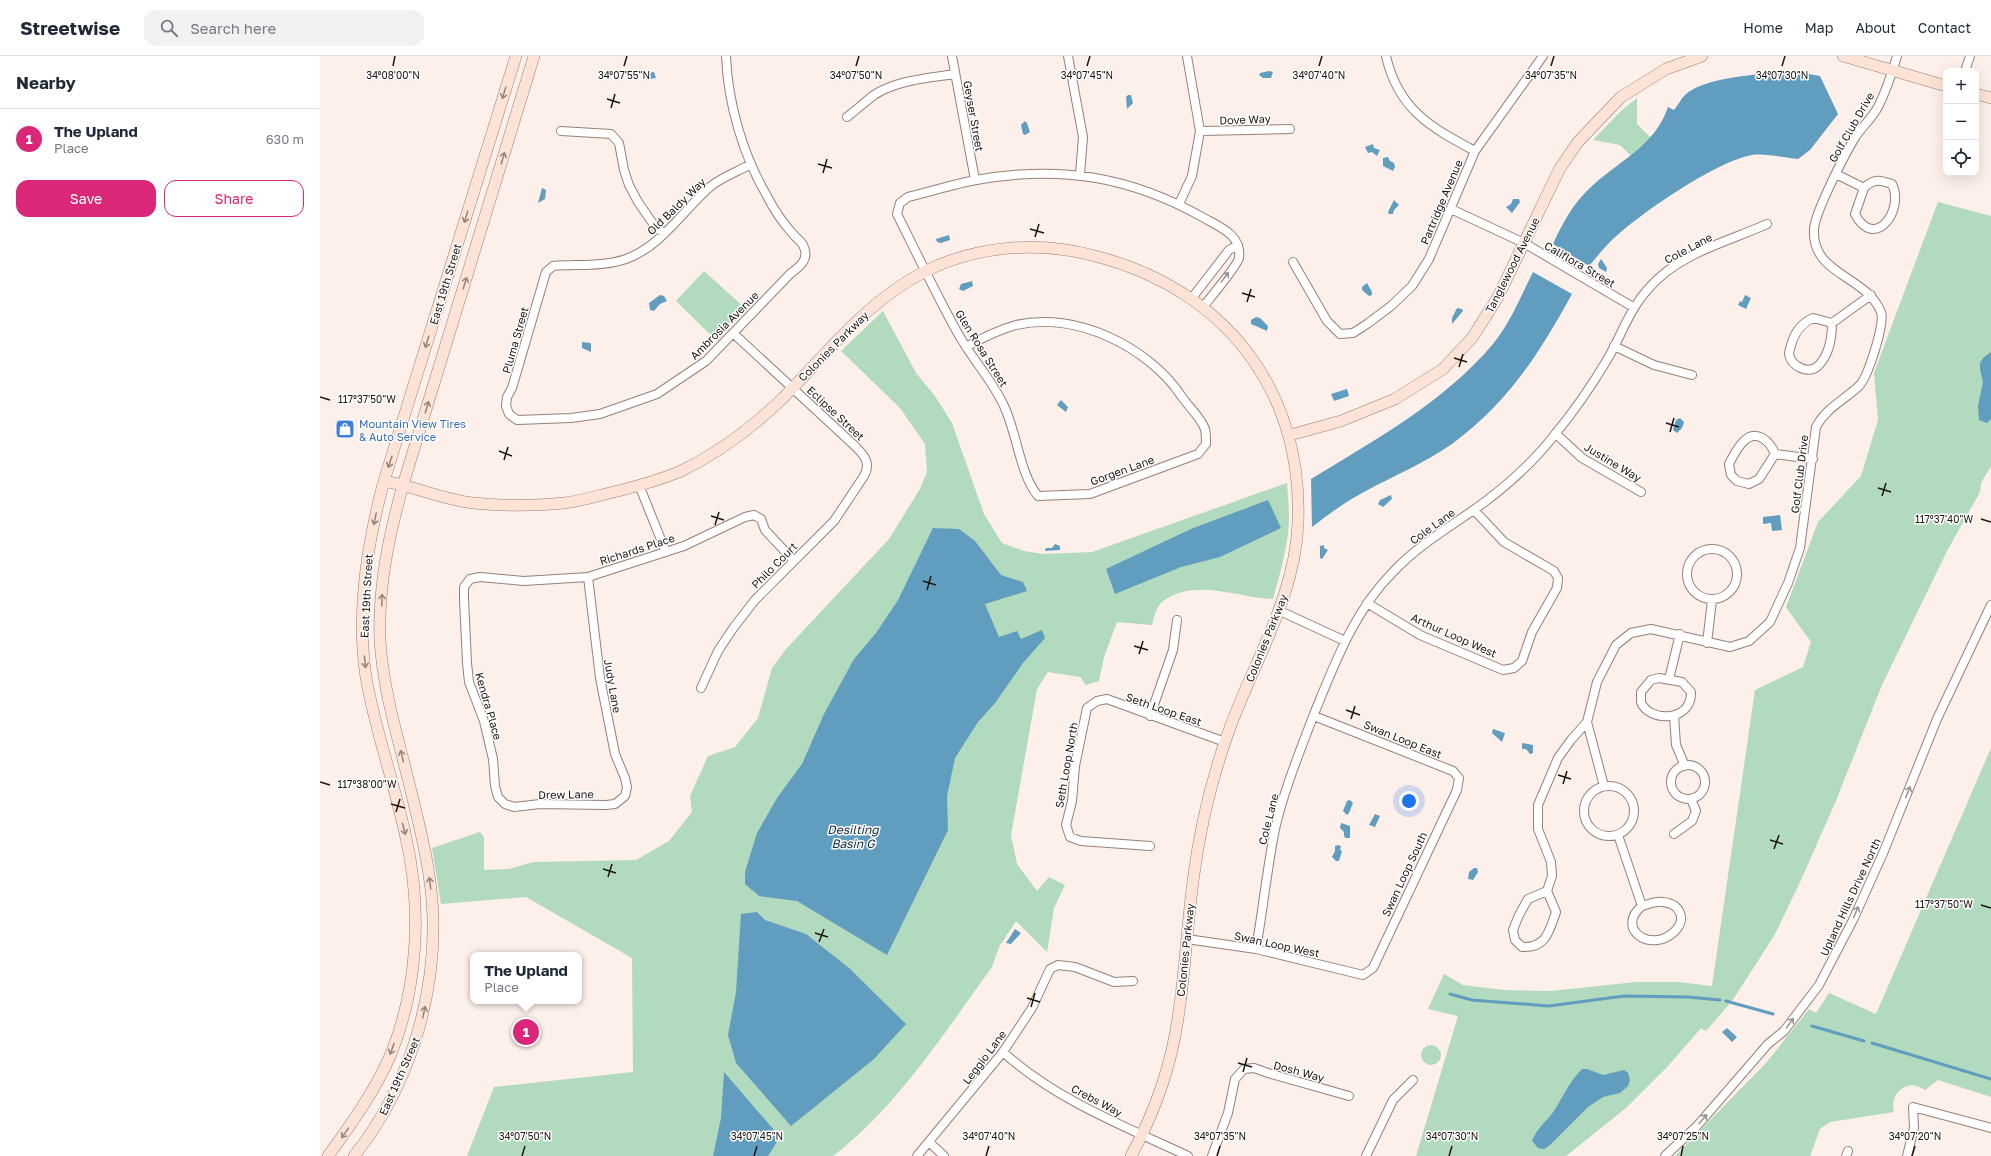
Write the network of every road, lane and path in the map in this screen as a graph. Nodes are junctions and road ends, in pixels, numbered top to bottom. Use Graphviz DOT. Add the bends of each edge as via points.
graph roads {
  1 [pos="516,56"];
  2 [pos="534,56"];
  3 [pos="726,56"];
  4 [pos="952,56"];
  5 [pos="1068,56"];
  6 [pos="1187,56"];
  7 [pos="1386,56"];
  8 [pos="1543,56"];
  9 [pos="1702,56"];
  10 [pos="1843,56"];
  11 [pos="1897,56"];
  12 [pos="1970,56"];
  13 [pos="1966,68"];
  14 [pos="1893,71"];
  15 [pos="955,74"];
  16 [pos="1943,85"];
  17 [pos="1979,95"];
  18 [pos="1991,98"];
  19 [pos="847,117"];
  20 [pos="1290,129"];
  21 [pos="561,131"];
  22 [pos="1200,131"];
  23 [pos="1474,151"];
  24 [pos="751,164"];
  25 [pos="1080,174"];
  26 [pos="1836,174"];
  27 [pos="975,180"];
  28 [pos="1864,188"];
  29 [pos="1179,204"];
  30 [pos="1451,209"];
  31 [pos="1767,224"];
  32 [pos="664,234"];
  33 [pos="1524,243"];
  34 [pos="1238,245"];
  35 [pos="1293,262"];
  36 [pos="927,271"];
  37 [pos="546,272"];
  38 [pos="1871,295"];
  39 [pos="1192,298"];
  40 [pos="1204,307"];
  41 [pos="1633,307"];
  42 [pos="1832,323"];
  43 [pos="733,333"];
  44 [pos="1614,346"];
  45 [pos="966,347"];
  46 [pos="1692,375"];
  47 [pos="792,387"];
  48 [pos="509,414"];
  49 [pos="1556,434"];
  50 [pos="1290,435"];
  51 [pos="1775,454"];
  52 [pos="1813,459"];
  53 [pos="868,462"];
  54 [pos="384,481"];
  55 [pos="403,485"];
  56 [pos="640,486"];
  57 [pos="1641,492"];
  58 [pos="1038,496"];
  59 [pos="1474,510"];
  60 [pos="666,552"];
  61 [pos="793,560"];
  62 [pos="588,577"];
  63 [pos="464,587"];
  64 [pos="1712,600"];
  65 [pos="1367,603"];
  66 [pos="1991,605"];
  67 [pos="1280,611"];
  68 [pos="1178,620"];
  69 [pos="1680,634"];
  70 [pos="1345,641"];
  71 [pos="1707,643"];
  72 [pos="1669,679"];
  73 [pos="701,688"];
  74 [pos="1097,701"];
  75 [pos="1150,716"];
  76 [pos="1314,716"];
  77 [pos="1674,716"];
  78 [pos="1587,722"];
  79 [pos="1225,742"];
  80 [pos="1685,766"];
  81 [pos="1459,778"];
  82 [pos="1604,786"];
  83 [pos="625,796"];
  84 [pos="1691,799"];
  85 [pos="505,804"];
  86 [pos="1674,834"];
  87 [pos="1618,835"];
  88 [pos="1150,846"];
  89 [pos="1547,891"];
  90 [pos="1642,906"];
  91 [pos="1186,939"];
  92 [pos="1256,949"];
  93 [pos="1363,975"];
  94 [pos="1134,981"];
  95 [pos="1003,1052"];
  96 [pos="1413,1080"];
  97 [pos="1350,1096"];
  98 [pos="1991,1128"];
  99 [pos="1142,1135"];
  100 [pos="930,1143"];
  101 [pos="328,1156"];
  102 [pos="354,1156"];
  103 [pos="917,1156"];
  104 [pos="944,1156"];
  105 [pos="1131,1156"];
  106 [pos="1188,1156"];
  107 [pos="1212,1156"];
  108 [pos="1366,1156"];
  109 [pos="1665,1156"];
  110 [pos="1907,1156"];
  1 -- 54 [label="street, East 19th Street, one-way"];
  55 -- 2 [label="street, East 19th Street, one-way"];
  3 -- 24 [label="street" via="732,102"];
  4 -- 15 [label="street, Geyser Street"];
  5 -- 25 [label="street" via="1083,137"];
  6 -- 22 [label="street"];
  7 -- 23 [label="street" via="1389,71 1399,92 1415,111 1433,128"];
  8 -- 23 [label="street, Partridge Avenue"];
  9 -- 33 [label="street, Tanglewood Avenue" via="1666,69 1621,97 1577,142 1559,170"];
  10 -- 14 [label="street"];
  11 -- 14 [label="street, Golf Club Drive"];
  12 -- 13 [label="street"];
  14 -- 16 [label="street"];
  14 -- 26 [label="street, Golf Club Drive" via="1878,108 1857,136"];
  15 -- 19 [label="street" via="920,79 885,90 874,95"];
  15 -- 27 [label="street, Geyser Street"];
  17 -- 18 [label="street"];
  20 -- 22 [label="street, Dove Way"];
  21 -- 32 [label="street" via="611,134 620,143 620,156 638,202 654,225"];
  22 -- 29 [label="street" via="1192,176"];
  23 -- 30 [label="street, Partridge Avenue"];
  24 -- 32 [label="street, Old Baldy Way" via="713,185"];
  24 -- 43 [label="street, Ambrosia Avenue" via="774,208 803,245 806,256 802,265 791,273"];
  25 -- 27 [label="street" via="1031,173"];
  25 -- 29 [label="street" via="1140,188"];
  26 -- 28 [label="street"];
  26 -- 38 [label="street, Golf Club Drive" via="1819,210 1814,228 1814,243 1821,258 1831,268"];
  27 -- 36 [label="street, Glen Rosa Street" via="908,197 900,203 897,214"];
  28 -- 28 [label="street" via="1855,214 1860,223 1868,228 1883,227 1896,204 1896,192 1892,184 1880,180 1871,181"];
  29 -- 34 [label="street" via="1231,233"];
  30 -- 33 [label="street, Califlora Street"];
  30 -- 35 [label="street, Partridge Avenue" via="1429,259 1412,286 1391,306 1353,333 1340,334 1327,321"];
  31 -- 41 [label="street, Cole Lane" via="1684,260 1660,276"];
  32 -- 37 [label="street, Old Baldy Way" via="648,247 626,259 589,266 553,266"];
  33 -- 41 [label="street, Califlora Street"];
  33 -- 50 [label="street, Tanglewood Avenue" via="1498,297 1472,338 1443,369 1395,399 1340,421"];
  34 -- 39 [label="street" via="1229,250"];
  40 -- 34 [label="street, one-way" via="1239,259"];
  36 -- 39 [label="street, Colonies Parkway" via="960,258 993,250 1057,248 1125,264 1151,274"];
  36 -- 45 [label="street, Glen Rosa Street"];
  36 -- 47 [label="street, Colonies Parkway" via="898,288 862,315"];
  37 -- 48 [label="street, Pluma Street" via="508,397 506,406"];
  38 -- 42 [label="street"];
  38 -- 52 [label="street, Golf Club Drive" via="1881,313 1880,337 1861,385 1821,417 1816,427"];
  39 -- 40 [label="street, Colonies Parkway"];
  40 -- 50 [label="street, Colonies Parkway" via="1226,326 1254,361"];
  41 -- 44 [label="street, Cole Lane"];
  42 -- 42 [label="street" via="1813,318 1802,324 1789,353 1793,363 1801,369 1817,367 1827,354 1832,339"];
  43 -- 47 [label="street, Eclipse Street"];
  43 -- 48 [label="street, Ambrosia Avenue" via="706,361 682,378 657,394 629,405 600,414 572,418 517,420"];
  44 -- 46 [label="street" via="1654,365"];
  44 -- 49 [label="street, Cole Lane" via="1586,393"];
  45 -- 58 [label="street, Glen Rosa Street" via="1004,405 1012,422 1030,487"];
  45 -- 58 [label="street, Gorgen Lane" via="995,332 1017,325 1046,323 1076,326 1108,336 1138,352 1164,374 1205,429 1206,444 1198,454 1090,494"];
  47 -- 53 [label="street, Eclipse Street" via="864,455"];
  47 -- 56 [label="street, Colonies Parkway" via="782,399 741,434 706,457 678,472"];
  49 -- 57 [label="street, Justine Way" via="1582,458"];
  49 -- 59 [label="street, Cole Lane" via="1503,487"];
  50 -- 67 [label="street, Colonies Parkway" via="1297,486 1298,523 1296,550"];
  51 -- 51 [label="street" via="1771,443 1753,436 1748,438 1729,464 1731,476 1737,481 1750,484 1759,479"];
  51 -- 52 [label="street"];
  52 -- 71 [label="street, Golf Club Drive" via="1800,548 1788,583 1770,622 1749,641 1730,647"];
  53 -- 61 [label="street, Philo Court" via="867,471 834,521"];
  54 -- 55 [label="street, Colonies Parkway"];
  54 -- 101 [label="street, East 19th Street, one-way" via="369,544 362,635 366,677 407,839 414,882 416,920 409,988 391,1053 361,1110"];
  55 -- 56 [label="street, Colonies Parkway" via="468,503 524,505 568,503"];
  102 -- 55 [label="street, East 19th Street, one-way" via="379,1121 409,1059 421,1024 429,987 432,954 433,918 429,878 385,682 380,639 386,552"];
  56 -- 60 [label="street"];
  59 -- 65 [label="street, Cole Lane" via="1411,555 1392,572"];
  59 -- 65 [label="street, Arthur Loop West" via="1504,542 1554,571 1558,578 1557,588 1532,632 1522,661 1514,668 1503,670 1420,635"];
  60 -- 61 [label="street, Richards Place" via="754,515 762,519 765,530"];
  60 -- 62 [label="street, Richards Place"];
  61 -- 73 [label="street, Philo Court" via="755,600 734,627 718,651"];
  62 -- 63 [label="street, Richards Place" via="524,581 480,578 470,579"];
  62 -- 83 [label="street, Judy Lane" via="600,678 615,754 627,787"];
  63 -- 85 [label="street, Kendra Place" via="469,682 484,721 498,797"];
  64 -- 64 [label="street" via="1728,594 1734,588 1737,575 1735,563 1730,556 1714,549 1699,553 1693,559 1687,573 1692,589"];
  64 -- 71 [label="street"];
  65 -- 70 [label="street, Cole Lane"];
  109 -- 66 [label="street, Upland Hills Drive North, one-way" via="1697,1126 1768,1044 1784,1031 1818,985 1859,906 1887,844 1937,718"];
  67 -- 70 [label="street"];
  67 -- 79 [label="street, Colonies Parkway" via="1238,705"];
  68 -- 75 [label="street" via="1173,650"];
  69 -- 71 [label="street, Golf Club Drive"];
  69 -- 72 [label="street"];
  69 -- 78 [label="street, Golf Club Drive" via="1651,629 1631,633 1616,645 1597,682"];
  70 -- 76 [label="street, Cole Lane"];
  72 -- 77 [label="street" via="1682,682 1691,692 1686,709"];
  72 -- 77 [label="street" via="1651,680 1641,692 1641,702 1646,710 1653,714"];
  74 -- 75 [label="street, Seth Loop East" via="1107,699"];
  74 -- 88 [label="street, Seth Loop North" via="1087,708 1079,745 1072,801 1066,825 1070,837 1081,841"];
  75 -- 79 [label="street, Seth Loop East"];
  76 -- 81 [label="street, Swan Loop East" via="1453,771"];
  76 -- 92 [label="street, Cole Lane" via="1276,826"];
  77 -- 80 [label="street" via="1676,745"];
  78 -- 82 [label="street"];
  78 -- 89 [label="street" via="1558,758 1538,805 1538,828 1551,862 1552,876"];
  79 -- 91 [label="street, Colonies Parkway" via="1201,836"];
  80 -- 84 [label="street" via="1676,771 1672,782 1675,793"];
  80 -- 84 [label="street" via="1696,767 1705,779 1703,790"];
  81 -- 93 [label="street, Swan Loop South" via="1457,790 1373,968"];
  82 -- 87 [label="street" via="1620,788 1627,793 1633,804 1634,816 1631,824"];
  82 -- 87 [label="street" via="1596,789 1588,798 1584,810 1585,818 1592,829 1602,836"];
  83 -- 85 [label="street, Drew Lane" via="615,804 606,805 540,804 514,807"];
  84 -- 86 [label="street" via="1696,811 1692,822"];
  87 -- 90 [label="street"];
  89 -- 89 [label="street" via="1528,899 1519,915 1513,930 1515,940 1522,947 1541,944 1549,930 1556,912"];
  90 -- 90 [label="street" via="1633,918 1633,928 1644,939 1661,940 1674,932 1681,922 1682,914 1671,904 1655,902"];
  91 -- 92 [label="street, Swan Loop West"];
  91 -- 99 [label="street, Colonies Parkway" via="1175,1033 1162,1085"];
  92 -- 93 [label="street, Swan Loop West"];
  94 -- 95 [label="street, Leggio Lane" via="1114,982 1075,967 1058,965 1050,969 1032,1008"];
  95 -- 99 [label="street, Crebs Way" via="1016,1064 1076,1103"];
  95 -- 100 [label="street, Leggio Lane"];
  96 -- 108 [label="street" via="1393,1100"];
  97 -- 107 [label="street, Dosh Way" via="1254,1068 1244,1069 1235,1079 1228,1113"];
  98 -- 110 [label="street" via="1913,1107 1914,1128"];
  99 -- 105 [label="street, Colonies Parkway"];
  99 -- 106 [label="street, Crebs Way"];
  100 -- 103 [label="street, Leggio Lane"];
  100 -- 104 [label="street"];
}
